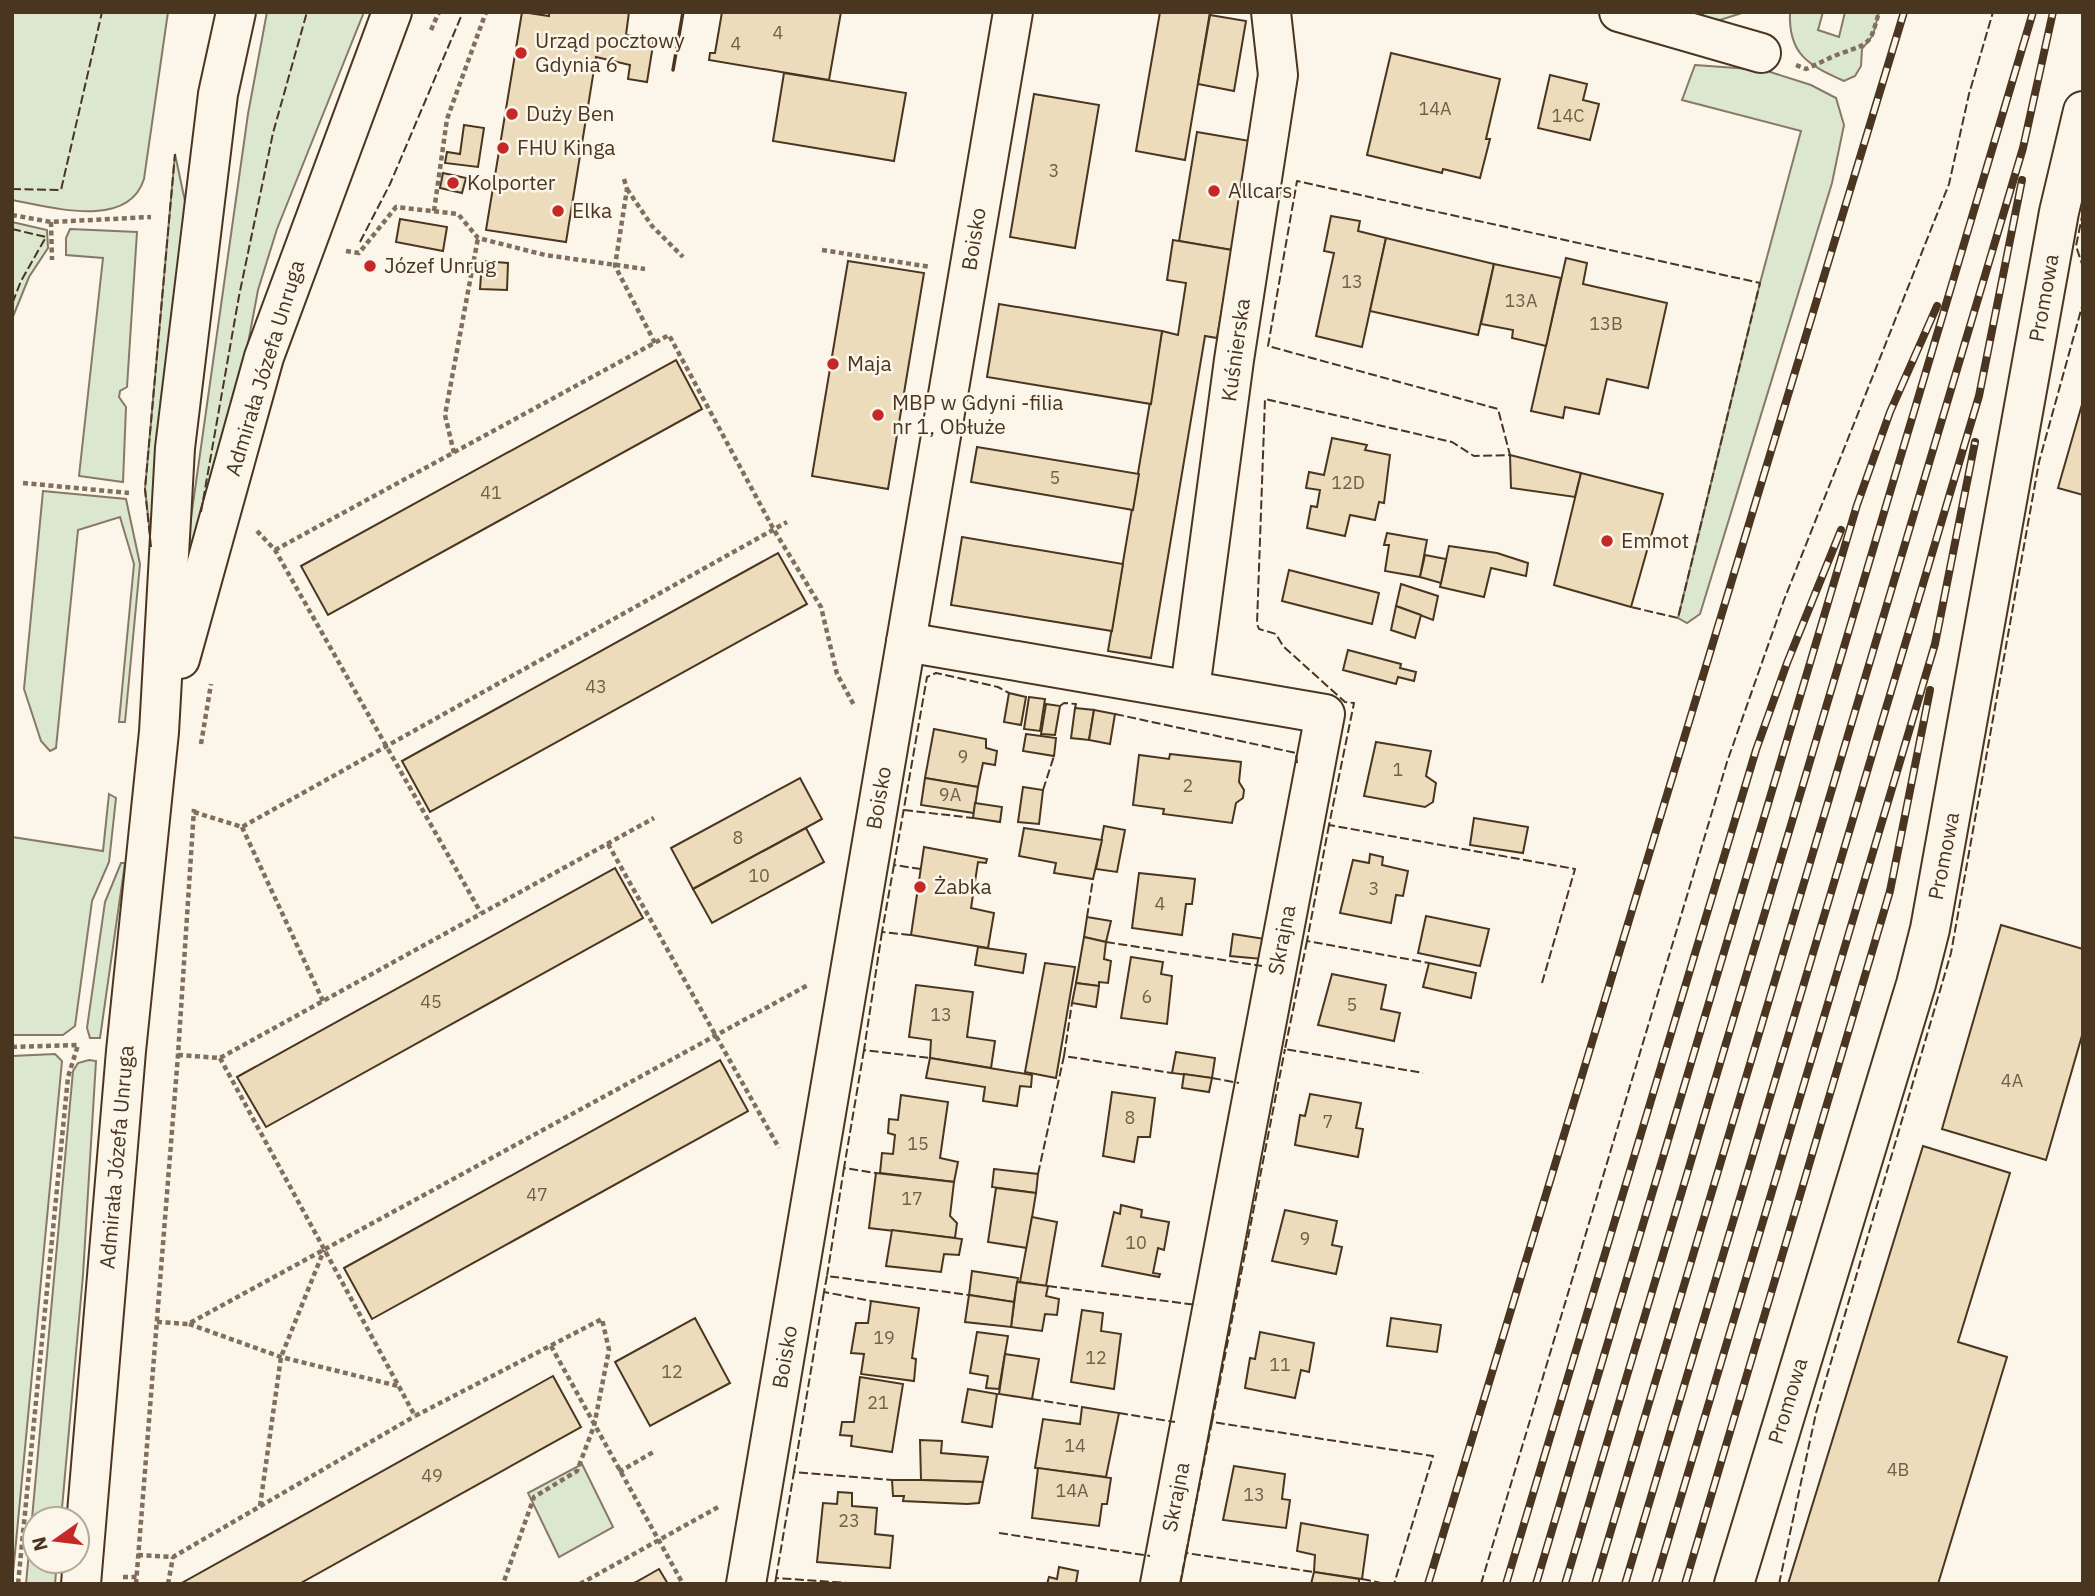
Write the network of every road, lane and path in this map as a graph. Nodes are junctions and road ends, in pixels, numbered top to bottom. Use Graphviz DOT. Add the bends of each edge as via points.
graph roads {
  1 [pos="236,12"];
  2 [pos="392,12"];
  3 [pos="439,12"];
  4 [pos="486,12"];
  5 [pos="1013,12"];
  6 [pos="1271,12"];
  7 [pos="1619,12"];
  8 [pos="1879,12"];
  9 [pos="429,35"];
  10 [pos="1761,53"];
  11 [pos="2083,111"];
  12 [pos="624,179"];
  13 [pos="627,189"];
  14 [pos="433,211"];
  15 [pos="12,215"];
  16 [pos="151,216"];
  17 [pos="51,222"];
  18 [pos="348,238"];
  19 [pos="478,238"];
  20 [pos="822,250"];
  21 [pos="683,257"];
  22 [pos="52,260"];
  23 [pos="615,266"];
  24 [pos="936,268"];
  25 [pos="645,269"];
  26 [pos="655,343"];
  27 [pos="454,454"];
  28 [pos="23,483"];
  29 [pos="129,493"];
  30 [pos="787,522"];
  31 [pos="249,523"];
  32 [pos="774,530"];
  33 [pos="275,550"];
  34 [pos="906,642"];
  35 [pos="213,671"];
  36 [pos="1190,689"];
  37 [pos="861,718"];
  38 [pos="159,732"];
  39 [pos="385,744"];
  40 [pos="200,749"];
  41 [pos="195,800"];
  42 [pos="194,813"];
  43 [pos="654,818"];
  44 [pos="242,827"];
  45 [pos="608,844"];
  46 [pos="481,913"];
  47 [pos="818,979"];
  48 [pos="324,1001"];
  49 [pos="715,1035"];
  50 [pos="12,1047"];
  51 [pos="178,1055"];
  52 [pos="220,1058"];
  53 [pos="780,1150"];
  54 [pos="325,1249"];
  55 [pos="157,1322"];
  56 [pos="188,1324"];
  57 [pos="551,1346"];
  58 [pos="281,1357"];
  59 [pos="399,1386"];
  60 [pos="415,1416"];
  61 [pos="594,1426"];
  62 [pos="655,1451"];
  63 [pos="619,1472"];
  64 [pos="730,1500"];
  65 [pos="260,1506"];
  66 [pos="658,1541"];
  67 [pos="138,1555"];
  68 [pos="173,1556"];
  69 [pos="123,1577"];
  70 [pos="137,1577"];
  71 [pos="18,1584"];
  72 [pos="81,1584"];
  73 [pos="136,1584"];
  74 [pos="168,1584"];
  75 [pos="503,1584"];
  76 [pos="580,1584"];
  77 [pos="683,1584"];
  78 [pos="746,1584"];
  79 [pos="1160,1584"];
  80 [pos="1734,1584"];
  1 -- 38 [label="street, Admirała Józefa Unruga" via="218,94 176,448"];
  2 -- 38 [label="street, Admirała Józefa Unruga" via="264,357"];
  3 -- 9 [label="path"];
  4 -- 14 [label="path" via="447,119"];
  5 -- 34 [label="street, Boisko"];
  6 -- 36 [label="street, Kuśnierska" via="1278,75"];
  7 -- 10 [label="street"];
  8 -- 10 [label="path" via="1872,35 1861,49 1806,69"];
  11 -- 80 [label="street, Promowa" via="2059,212 1930,929"];
  12 -- 13 [label="path"];
  13 -- 21 [label="path"];
  13 -- 23 [label="path"];
  14 -- 18 [label="path" via="396,207 359,253 343,251"];
  14 -- 19 [label="path" via="458,214"];
  15 -- 17 [label="path"];
  16 -- 17 [label="path"];
  17 -- 22 [label="path"];
  19 -- 23 [label="path"];
  19 -- 27 [label="path" via="445,415"];
  20 -- 24 [label="path"];
  23 -- 25 [label="path"];
  23 -- 26 [label="path"];
  26 -- 27 [label="path"];
  26 -- 32 [label="path" via="669,335"];
  27 -- 33 [label="path"];
  28 -- 29 [label="path"];
  30 -- 32 [label="path"];
  31 -- 33 [label="path"];
  32 -- 37 [label="path" via="821,607 837,674"];
  32 -- 39 [label="path"];
  33 -- 39 [label="path"];
  34 -- 36 [label="street, Skrajna"];
  34 -- 78 [label="street, Boisko"];
  35 -- 40 [label="path"];
  36 -- 79 [label="street, Skrajna" via="1325,714"];
  38 -- 72 [label="street, Admirała Józefa Unruga" via="125,1051"];
  39 -- 44 [label="path"];
  39 -- 46 [label="path"];
  41 -- 42 [label="path"];
  42 -- 44 [label="path"];
  42 -- 51 [label="path"];
  43 -- 45 [label="path"];
  44 -- 48 [label="path"];
  45 -- 46 [label="path"];
  45 -- 49 [label="path"];
  46 -- 48 [label="path"];
  47 -- 49 [label="path"];
  48 -- 52 [label="path"];
  49 -- 53 [label="path"];
  49 -- 54 [label="path"];
  50 -- 71 [label="path" via="78,1045 68,1077"];
  51 -- 52 [label="path"];
  51 -- 55 [label="path"];
  52 -- 54 [label="path"];
  54 -- 56 [label="path"];
  54 -- 58 [label="path"];
  54 -- 59 [label="path"];
  55 -- 56 [label="path"];
  55 -- 67 [label="path"];
  56 -- 58 [label="path"];
  57 -- 60 [label="path"];
  57 -- 61 [label="path"];
  57 -- 61 [label="path" via="602,1319 610,1350"];
  58 -- 59 [label="path"];
  58 -- 65 [label="path"];
  59 -- 60 [label="path"];
  60 -- 65 [label="path"];
  61 -- 63 [label="path"];
  61 -- 75 [label="path" via="577,1471 534,1497"];
  62 -- 63 [label="path"];
  63 -- 66 [label="path"];
  64 -- 66 [label="path"];
  65 -- 68 [label="path"];
  66 -- 76 [label="path"];
  66 -- 77 [label="path"];
  67 -- 68 [label="path"];
  67 -- 70 [label="path"];
  68 -- 74 [label="path"];
  69 -- 70 [label="path"];
  70 -- 73 [label="path"];
}
